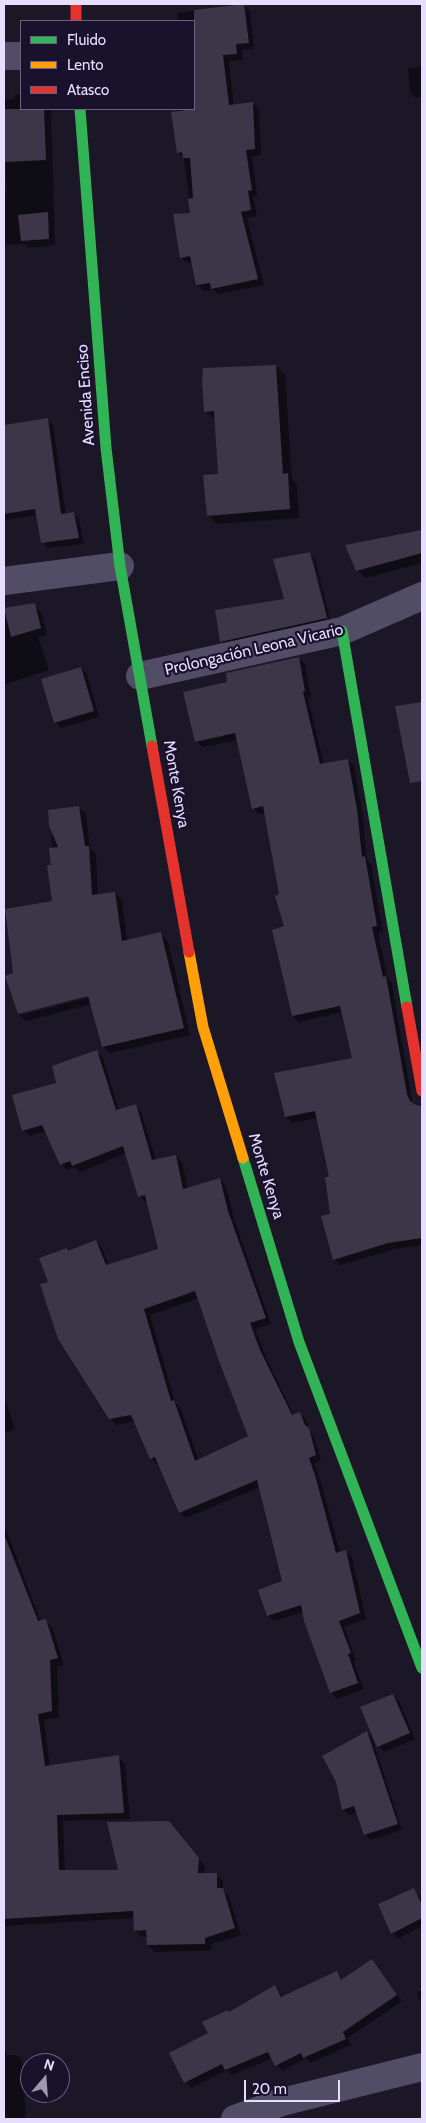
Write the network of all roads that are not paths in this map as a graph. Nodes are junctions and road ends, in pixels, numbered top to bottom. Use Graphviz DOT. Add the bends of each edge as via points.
graph roads {
  1 [pos="76,4"];
  2 [pos="76,20"];
  3 [pos="4,56"];
  4 [pos="20,56"];
  5 [pos="80,110"];
  6 [pos="120,566"];
  7 [pos="4,581"];
  8 [pos="422,596"];
  9 [pos="342,631"];
  10 [pos="140,676"];
  11 [pos="422,1091"];
  12 [pos="422,1668"];
  13 [pos="422,2067"];
  14 [pos="236,2119"];
  1 -- 2 [label="main road"];
  3 -- 4 [label="street"];
  5 -- 6 [label="main road, Avenida Enciso" via="106,448"];
  6 -- 7 [label="street"];
  6 -- 10 [label="main road, Avenida Enciso"];
  8 -- 9 [label="street, Prolongación Leona Vicario"];
  9 -- 10 [label="street, Prolongación Leona Vicario"];
  9 -- 11 [label="main road"];
  10 -- 12 [label="main road, Monte Kenya" via="203,1027 299,1342"];
  13 -- 14 [label="street" via="282,2102"];
}
